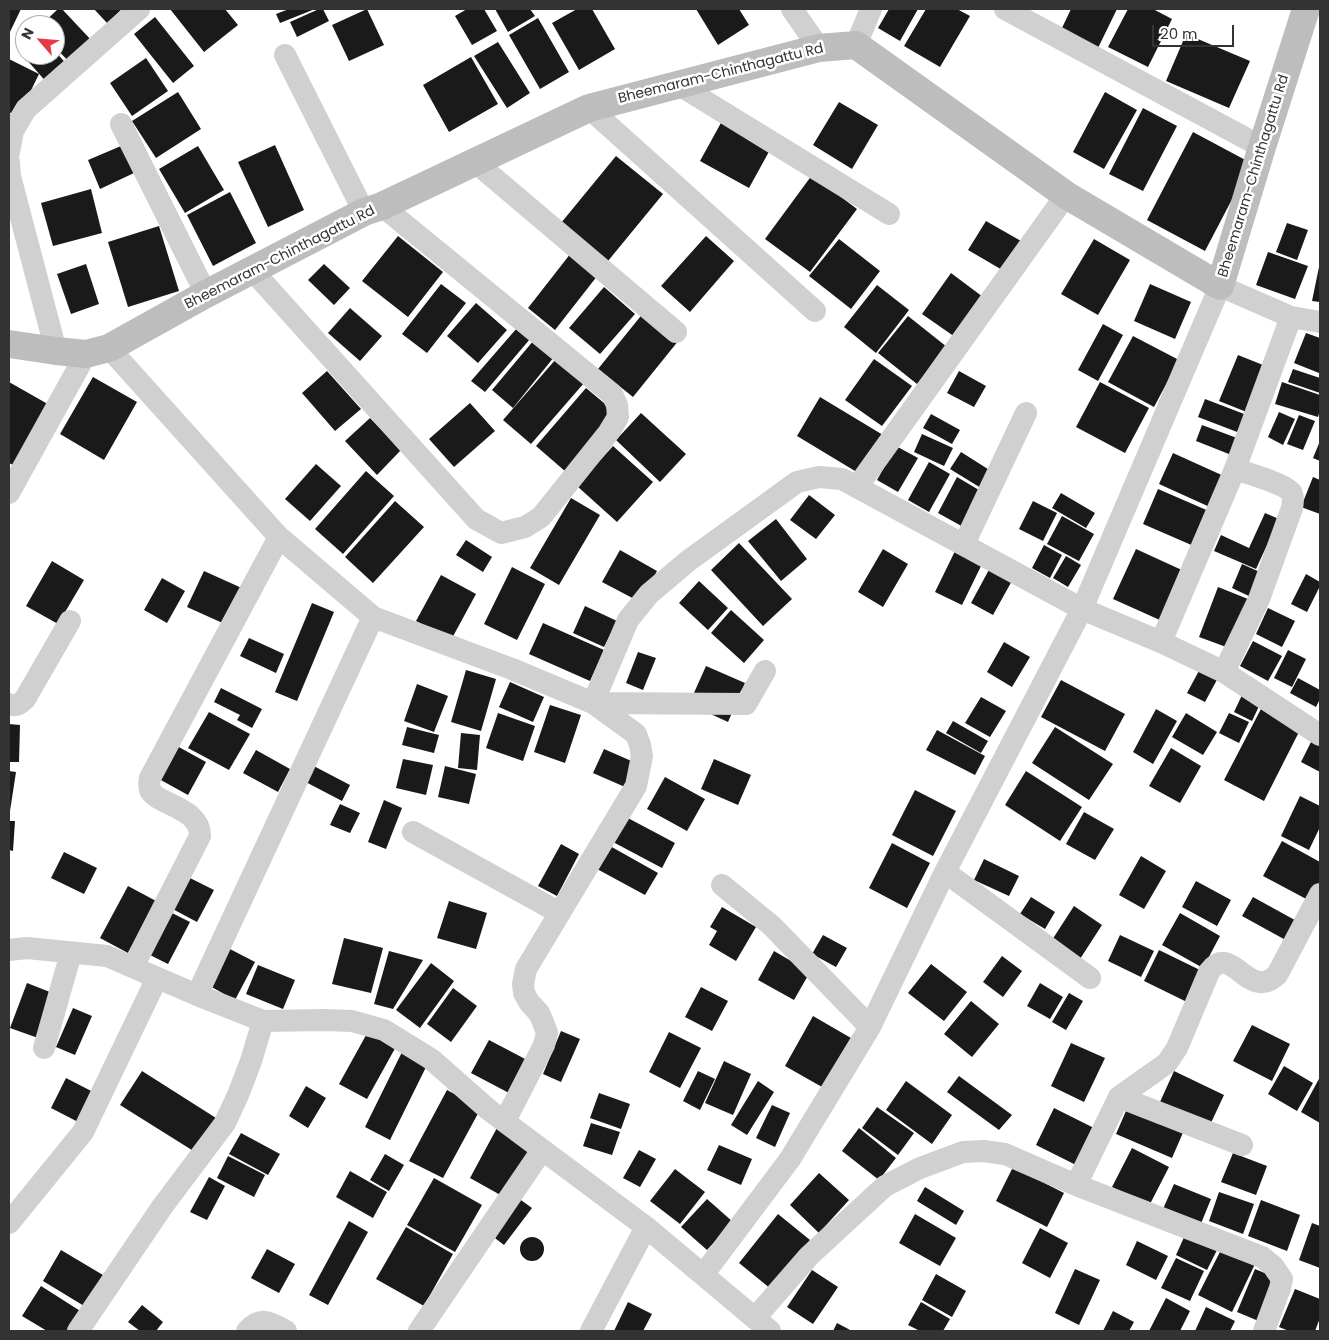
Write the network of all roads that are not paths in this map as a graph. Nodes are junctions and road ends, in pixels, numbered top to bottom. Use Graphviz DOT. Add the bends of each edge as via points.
graph roads {
  1 [pos="139,9"];
  2 [pos="792,9"];
  3 [pos="871,9"];
  4 [pos="1005,9"];
  5 [pos="1306,9"];
  6 [pos="856,45"];
  7 [pos="819,48"];
  8 [pos="286,55"];
  9 [pos="679,85"];
  10 [pos="589,108"];
  11 [pos="121,124"];
  12 [pos="1262,147"];
  13 [pos="9,152"];
  14 [pos="9,162"];
  15 [pos="475,162"];
  16 [pos="1066,195"];
  17 [pos="373,209"];
  18 [pos="889,214"];
  19 [pos="252,270"];
  20 [pos="1220,286"];
  21 [pos="206,294"];
  22 [pos="815,311"];
  23 [pos="1291,317"];
  24 [pos="1320,322"];
  25 [pos="676,332"];
  26 [pos="9,344"];
  27 [pos="56,351"];
  28 [pos="97,351"];
  29 [pos="1026,412"];
  30 [pos="1235,469"];
  31 [pos="857,487"];
  32 [pos="9,493"];
  33 [pos="279,537"];
  34 [pos="964,544"];
  35 [pos="1082,609"];
  36 [pos="373,617"];
  37 [pos="70,621"];
  38 [pos="1160,642"];
  39 [pos="765,671"];
  40 [pos="1224,672"];
  41 [pos="9,704"];
  42 [pos="593,704"];
  43 [pos="1320,735"];
  44 [pos="413,832"];
  45 [pos="944,872"];
  46 [pos="722,885"];
  47 [pos="1320,894"];
  48 [pos="560,913"];
  49 [pos="9,950"];
  50 [pos="71,952"];
  51 [pos="133,967"];
  52 [pos="157,978"];
  53 [pos="1090,978"];
  54 [pos="197,996"];
  55 [pos="262,1021"];
  56 [pos="870,1027"];
  57 [pos="44,1048"];
  58 [pos="1119,1097"];
  59 [pos="505,1121"];
  60 [pos="1242,1145"];
  61 [pos="542,1150"];
  62 [pos="1076,1185"];
  63 [pos="9,1223"];
  64 [pos="646,1227"];
  65 [pos="703,1275"];
  66 [pos="762,1325"];
  67 [pos="78,1331"];
  68 [pos="247,1331"];
  69 [pos="286,1331"];
  70 [pos="420,1331"];
  71 [pos="591,1331"];
  72 [pos="1264,1331"];
  1 -- 13 [label="street" via="26,109 13,132"];
  2 -- 7 [label="street"];
  3 -- 6 [label="street"];
  4 -- 12 [label="street"];
  5 -- 12 [label="street, Bheemaram-Chinthagattu Rd"];
  6 -- 7 [label="street, Bheemaram-Chinthagattu Rd"];
  6 -- 16 [label="street, Bheemaram-Chinthagattu Rd"];
  7 -- 9 [label="street, Bheemaram-Chinthagattu Rd"];
  8 -- 17 [label="street"];
  9 -- 10 [label="street, Bheemaram-Chinthagattu Rd"];
  9 -- 18 [label="street"];
  10 -- 15 [label="street, Bheemaram-Chinthagattu Rd"];
  10 -- 22 [label="street"];
  11 -- 21 [label="street"];
  12 -- 20 [label="street, Bheemaram-Chinthagattu Rd"];
  14 -- 27 [label="street"];
  15 -- 17 [label="street, Bheemaram-Chinthagattu Rd"];
  15 -- 25 [label="street"];
  16 -- 20 [label="street, Bheemaram-Chinthagattu Rd"];
  16 -- 31 [label="street"];
  17 -- 19 [label="street, Bheemaram-Chinthagattu Rd"];
  17 -- 19 [label="street" via="612,394 618,417 609,432 541,517 525,527 501,532 476,519"];
  19 -- 21 [label="street, Bheemaram-Chinthagattu Rd"];
  20 -- 23 [label="street"];
  20 -- 35 [label="street"];
  21 -- 28 [label="street, Bheemaram-Chinthagattu Rd"];
  23 -- 24 [label="street"];
  23 -- 30 [label="street"];
  26 -- 27 [label="street"];
  27 -- 28 [label="street"];
  28 -- 32 [label="street"];
  28 -- 33 [label="street"];
  29 -- 34 [label="street"];
  30 -- 38 [label="street"];
  30 -- 40 [label="street" via="1283,487 1293,497 1292,508 1259,599"];
  31 -- 34 [label="street"];
  31 -- 42 [label="street" via="842,479 819,477 797,482 688,561 649,594 628,620"];
  33 -- 36 [label="street"];
  33 -- 51 [label="street" via="150,778 150,790 158,798 193,817 200,828 200,836"];
  34 -- 35 [label="street"];
  35 -- 38 [label="street"];
  35 -- 45 [label="street"];
  36 -- 42 [label="street" via="512,669"];
  36 -- 54 [label="street"];
  37 -- 41 [label="street" via="25,699 20,704"];
  38 -- 40 [label="street"];
  39 -- 42 [label="street" via="746,704"];
  40 -- 43 [label="street"];
  42 -- 48 [label="street" via="636,734 642,756 636,786"];
  44 -- 48 [label="street"];
  45 -- 53 [label="street"];
  45 -- 56 [label="street"];
  46 -- 56 [label="street" via="772,926"];
  47 -- 58 [label="street" via="1278,975 1267,982 1257,982 1228,964 1215,964 1177,1048 1166,1063"];
  48 -- 59 [label="street" via="526,970 524,993 539,1013 547,1033"];
  49 -- 50 [label="street" via="27,948"];
  50 -- 51 [label="street" via="107,956"];
  50 -- 57 [label="street"];
  51 -- 52 [label="street"];
  52 -- 54 [label="street"];
  52 -- 63 [label="street" via="83,1132"];
  54 -- 55 [label="street"];
  55 -- 59 [label="street" via="352,1021 384,1030 431,1059"];
  55 -- 67 [label="street" via="251,1061 225,1123 162,1207"];
  56 -- 65 [label="street" via="790,1159"];
  58 -- 60 [label="street"];
  58 -- 62 [label="street"];
  59 -- 61 [label="street"];
  61 -- 64 [label="street"];
  61 -- 70 [label="street"];
  62 -- 66 [label="street" via="1006,1154 983,1151 963,1152 920,1168 886,1186 808,1256"];
  62 -- 72 [label="street" via="1262,1257 1282,1279"];
  64 -- 65 [label="street"];
  64 -- 71 [label="street"];
  65 -- 66 [label="street"];
  68 -- 69 [label="street" via="261,1322"];
}
